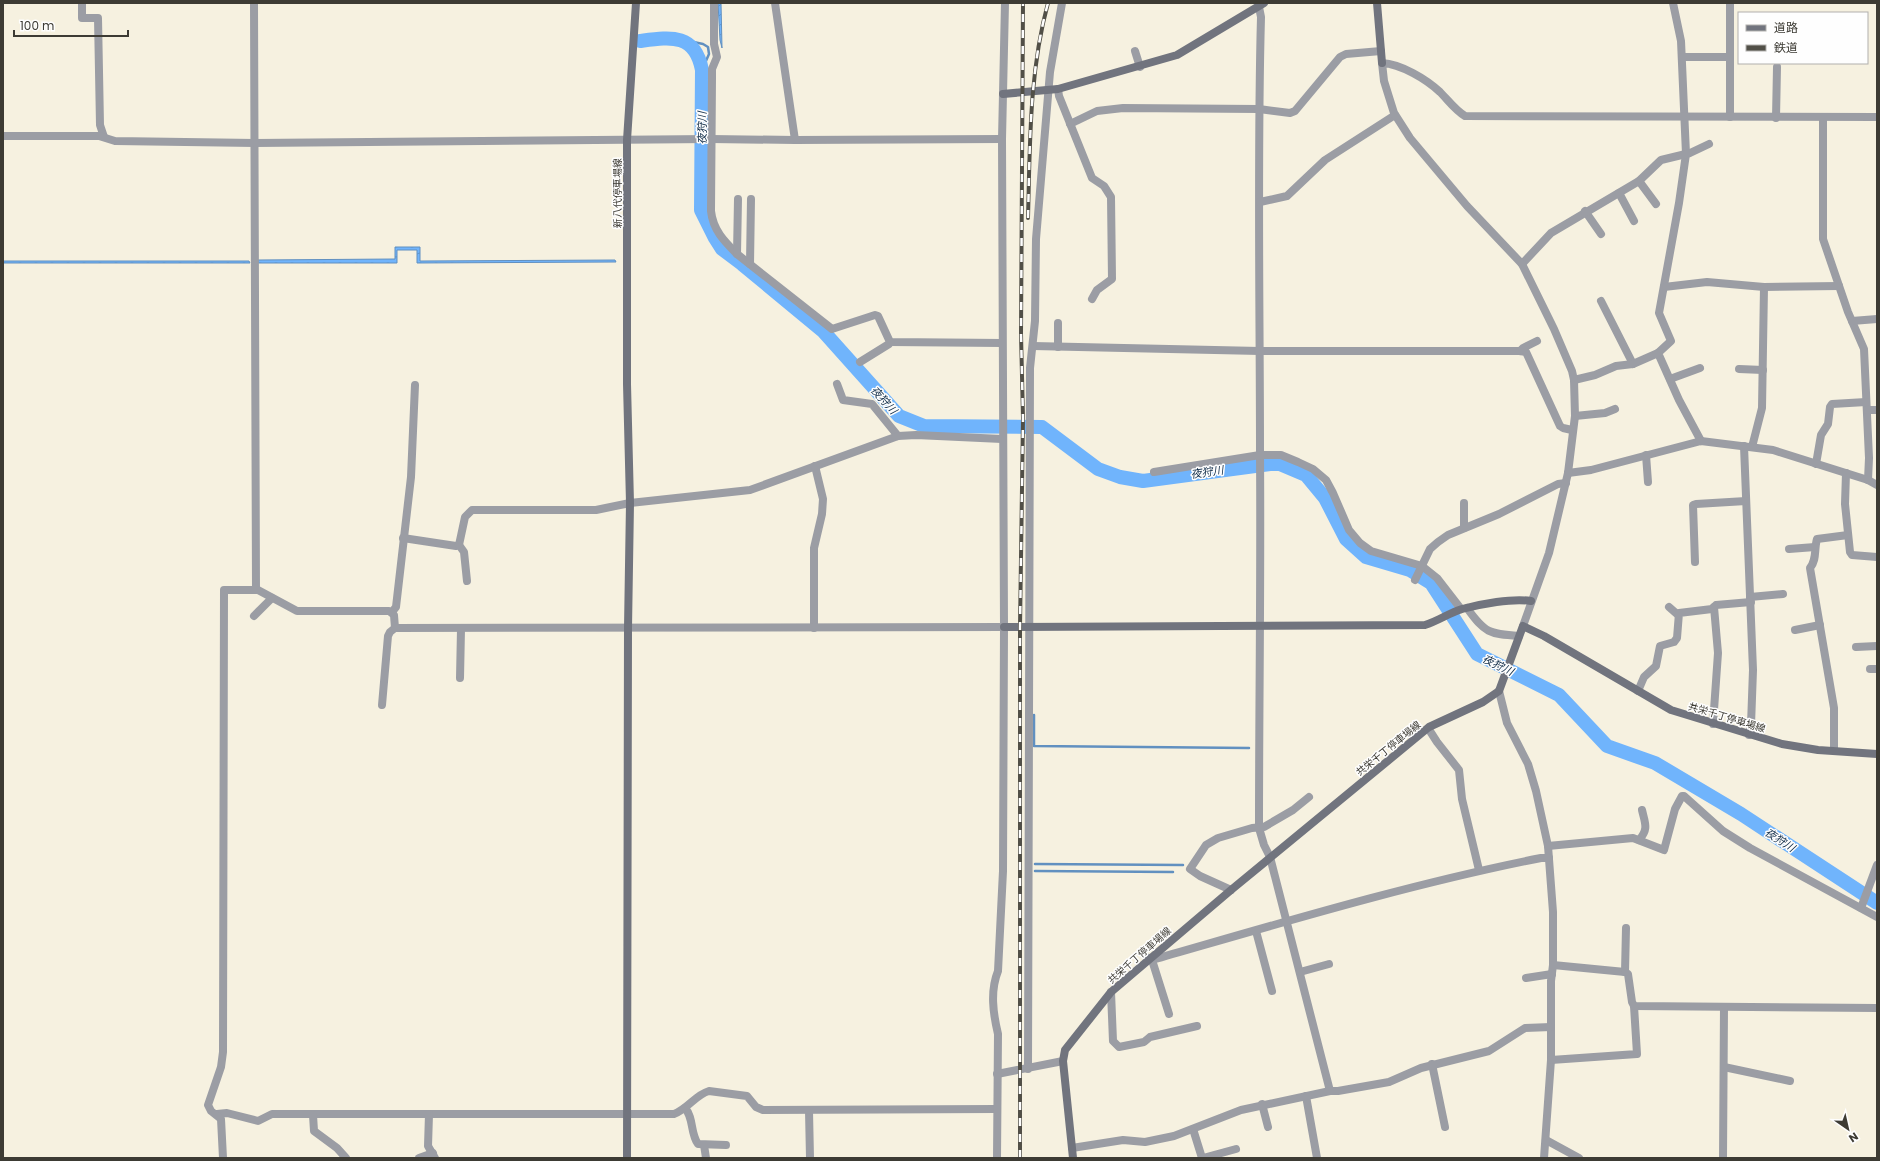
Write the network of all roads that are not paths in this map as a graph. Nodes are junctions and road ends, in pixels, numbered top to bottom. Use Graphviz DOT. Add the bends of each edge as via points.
graph roads {
  1 [pos="82,3"];
  2 [pos="254,3"];
  3 [pos="636,3"];
  4 [pos="714,3"];
  5 [pos="774,3"];
  6 [pos="1005,3"];
  7 [pos="1062,3"];
  8 [pos="1377,3"];
  9 [pos="1673,3"];
  10 [pos="1730,3"];
  11 [pos="1262,5"];
  12 [pos="1135,51"];
  13 [pos="1381,51"];
  14 [pos="1682,57"];
  15 [pos="1730,57"];
  16 [pos="1382,63"];
  17 [pos="1140,67"];
  18 [pos="1777,67"];
  19 [pos="1049,89"];
  20 [pos="1058,89"];
  21 [pos="1003,94"];
  22 [pos="1259,109"];
  23 [pos="1395,115"];
  24 [pos="1730,117"];
  25 [pos="1823,117"];
  26 [pos="1877,117"];
  27 [pos="1686,118"];
  28 [pos="1776,118"];
  29 [pos="1070,124"];
  30 [pos="3,136"];
  31 [pos="104,137"];
  32 [pos="710,139"];
  33 [pos="1002,139"];
  34 [pos="627,140"];
  35 [pos="795,140"];
  36 [pos="255,143"];
  37 [pos="1709,144"];
  38 [pos="1686,154"];
  39 [pos="1639,181"];
  40 [pos="1619,193"];
  41 [pos="751,199"];
  42 [pos="738,200"];
  43 [pos="1260,202"];
  44 [pos="1656,204"];
  45 [pos="1585,211"];
  46 [pos="1634,221"];
  47 [pos="1601,234"];
  48 [pos="737,254"];
  49 [pos="750,264"];
  50 [pos="1522,264"];
  51 [pos="1839,286"];
  52 [pos="1664,287"];
  53 [pos="1764,287"];
  54 [pos="1092,299"];
  55 [pos="1601,301"];
  56 [pos="1877,319"];
  57 [pos="1852,321"];
  58 [pos="1058,322"];
  59 [pos="1537,341"];
  60 [pos="890,342"];
  61 [pos="1002,343"];
  62 [pos="1033,346"];
  63 [pos="1058,347"];
  64 [pos="1520,350"];
  65 [pos="1260,351"];
  66 [pos="1658,353"];
  67 [pos="860,362"];
  68 [pos="1633,364"];
  69 [pos="1700,368"];
  70 [pos="1739,369"];
  71 [pos="1763,370"];
  72 [pos="1670,379"];
  73 [pos="1574,380"];
  74 [pos="837,384"];
  75 [pos="416,385"];
  76 [pos="1866,406"];
  77 [pos="1615,409"];
  78 [pos="1877,410"];
  79 [pos="1574,416"];
  80 [pos="1572,430"];
  81 [pos="895,432"];
  82 [pos="1002,439"];
  83 [pos="1701,441"];
  84 [pos="1748,446"];
  85 [pos="1646,455"];
  86 [pos="1260,456"];
  87 [pos="1816,464"];
  88 [pos="815,466"];
  89 [pos="1154,472"];
  90 [pos="1568,473"];
  91 [pos="1846,473"];
  92 [pos="1868,480"];
  93 [pos="1648,482"];
  94 [pos="1566,483"];
  95 [pos="1877,485"];
  96 [pos="1746,501"];
  97 [pos="1464,503"];
  98 [pos="630,504"];
  99 [pos="1464,528"];
  100 [pos="1848,535"];
  101 [pos="403,538"];
  102 [pos="459,545"];
  103 [pos="1815,547"];
  104 [pos="1788,549"];
  105 [pos="1877,557"];
  106 [pos="1695,562"];
  107 [pos="1421,567"];
  108 [pos="1416,579"];
  109 [pos="467,581"];
  110 [pos="256,590"];
  111 [pos="1783,594"];
  112 [pos="272,598"];
  113 [pos="1750,600"];
  114 [pos="1531,602"];
  115 [pos="1669,607"];
  116 [pos="1714,607"];
  117 [pos="1462,609"];
  118 [pos="392,612"];
  119 [pos="1677,614"];
  120 [pos="254,616"];
  121 [pos="1820,625"];
  122 [pos="1258,626"];
  123 [pos="1523,626"];
  124 [pos="1004,627"];
  125 [pos="1028,627"];
  126 [pos="395,628"];
  127 [pos="628,628"];
  128 [pos="814,628"];
  129 [pos="461,629"];
  130 [pos="1795,630"];
  131 [pos="1519,636"];
  132 [pos="1877,646"];
  133 [pos="1856,647"];
  134 [pos="460,678"];
  135 [pos="1499,691"];
  136 [pos="1638,691"];
  137 [pos="382,705"];
  138 [pos="1713,724"];
  139 [pos="1428,728"];
  140 [pos="1749,735"];
  141 [pos="1834,750"];
  142 [pos="1877,754"];
  143 [pos="1309,797"];
  144 [pos="1642,810"];
  145 [pos="1259,828"];
  146 [pos="1639,840"];
  147 [pos="1548,846"];
  148 [pos="1270,857"];
  149 [pos="1548,858"];
  150 [pos="1877,865"];
  151 [pos="1479,870"];
  152 [pos="1231,890"];
  153 [pos="1862,907"];
  154 [pos="1877,917"];
  155 [pos="1287,922"];
  156 [pos="1626,928"];
  157 [pos="1256,931"];
  158 [pos="1151,959"];
  159 [pos="1329,964"];
  160 [pos="1553,965"];
  161 [pos="1300,972"];
  162 [pos="1624,972"];
  163 [pos="1552,974"];
  164 [pos="1526,978"];
  165 [pos="1272,991"];
  166 [pos="1111,992"];
  167 [pos="1634,1006"];
  168 [pos="1724,1007"];
  169 [pos="1877,1008"];
  170 [pos="1169,1014"];
  171 [pos="1197,1026"];
  172 [pos="1551,1027"];
  173 [pos="1551,1060"];
  174 [pos="1063,1061"];
  175 [pos="1432,1064"];
  176 [pos="1724,1067"];
  177 [pos="1028,1069"];
  178 [pos="998,1074"];
  179 [pos="1790,1081"];
  180 [pos="1330,1091"];
  181 [pos="1306,1096"];
  182 [pos="1262,1104"];
  183 [pos="685,1108"];
  184 [pos="996,1109"];
  185 [pos="809,1111"];
  186 [pos="217,1114"];
  187 [pos="428,1114"];
  188 [pos="628,1114"];
  189 [pos="313,1115"];
  190 [pos="1268,1127"];
  191 [pos="1445,1128"];
  192 [pos="1194,1129"];
  193 [pos="1546,1140"];
  194 [pos="704,1145"];
  195 [pos="726,1145"];
  196 [pos="1072,1148"];
  197 [pos="1236,1149"];
  198 [pos="434,1156"];
  199 [pos="223,1158"];
  200 [pos="346,1158"];
  201 [pos="419,1158"];
  202 [pos="627,1158"];
  203 [pos="706,1158"];
  204 [pos="810,1158"];
  205 [pos="997,1158"];
  206 [pos="1073,1158"];
  207 [pos="1202,1158"];
  208 [pos="1317,1158"];
  209 [pos="1544,1158"];
  210 [pos="1580,1158"];
  211 [pos="1723,1158"];
  1 -- 31 [label="street" via="82,18 98,18 100,125"];
  2 -- 36 [label="street"];
  3 -- 34 [label="street, 新八代停車場線"];
  4 -- 32 [label="street" via="714,44 717,57 712,69"];
  5 -- 35 [label="street"];
  6 -- 21 [label="street"];
  7 -- 19 [label="street"];
  8 -- 13 [label="street"];
  9 -- 14 [label="street"];
  10 -- 15 [label="street"];
  11 -- 17 [label="street" via="1177,56"];
  11 -- 22 [label="street"];
  12 -- 17 [label="street"];
  13 -- 16 [label="street"];
  13 -- 22 [label="street" via="1346,54 1340,57 1295,111 1290,113"];
  14 -- 15 [label="street"];
  14 -- 27 [label="street"];
  15 -- 24 [label="street"];
  16 -- 23 [label="street" via="1389,100"];
  16 -- 27 [label="street" via="1391,64 1439,91 1465,116"];
  17 -- 20 [label="street"];
  18 -- 28 [label="street"];
  19 -- 20 [label="street"];
  19 -- 21 [label="street"];
  19 -- 62 [label="street" via="1036,239"];
  20 -- 29 [label="street"];
  21 -- 33 [label="street"];
  22 -- 29 [label="street" via="1123,108 1097,111"];
  22 -- 43 [label="street"];
  23 -- 43 [label="street" via="1325,160 1287,196"];
  23 -- 50 [label="street" via="1410,138 1467,206"];
  24 -- 27 [label="street"];
  24 -- 28 [label="street"];
  25 -- 26 [label="street"];
  25 -- 28 [label="street"];
  25 -- 51 [label="street" via="1823,239"];
  27 -- 38 [label="street"];
  29 -- 54 [label="street" via="1092,178 1104,186 1111,196 1112,279 1098,290"];
  30 -- 31 [label="street"];
  31 -- 36 [label="street" via="115,141"];
  32 -- 34 [label="street"];
  32 -- 35 [label="street"];
  32 -- 48 [label="street" via="712,218 719,234"];
  33 -- 35 [label="street"];
  33 -- 61 [label="street"];
  34 -- 36 [label="street"];
  34 -- 98 [label="street, 新八代停車場線" via="627,384"];
  36 -- 110 [label="street"];
  37 -- 38 [label="street"];
  38 -- 39 [label="street" via="1661,160"];
  38 -- 52 [label="street" via="1680,203"];
  39 -- 40 [label="street"];
  39 -- 44 [label="street"];
  40 -- 45 [label="street"];
  40 -- 46 [label="street"];
  41 -- 49 [label="street"];
  42 -- 48 [label="street"];
  43 -- 65 [label="street"];
  45 -- 47 [label="street"];
  45 -- 50 [label="street" via="1551,233"];
  48 -- 49 [label="street"];
  49 -- 60 [label="street" via="832,329 878,316"];
  50 -- 73 [label="street" via="1567,356"];
  51 -- 53 [label="street"];
  51 -- 57 [label="street"];
  52 -- 53 [label="street" via="1707,282"];
  52 -- 66 [label="street" via="1659,313 1671,341"];
  53 -- 71 [label="street"];
  55 -- 68 [label="street"];
  56 -- 57 [label="street"];
  57 -- 76 [label="street" via="1864,349"];
  58 -- 63 [label="street"];
  59 -- 64 [label="street"];
  60 -- 61 [label="street"];
  60 -- 67 [label="street"];
  61 -- 82 [label="street"];
  62 -- 63 [label="street"];
  62 -- 125 [label="street" via="1030,368"];
  63 -- 65 [label="street"];
  64 -- 65 [label="street"];
  64 -- 80 [label="street" via="1526,352 1560,426"];
  65 -- 86 [label="street"];
  66 -- 68 [label="street"];
  66 -- 72 [label="street"];
  68 -- 73 [label="street" via="1616,366"];
  69 -- 72 [label="street"];
  70 -- 71 [label="street"];
  71 -- 84 [label="street" via="1762,408"];
  72 -- 83 [label="street"];
  73 -- 79 [label="street"];
  74 -- 81 [label="street" via="843,400 872,404"];
  75 -- 101 [label="street" via="411,477"];
  76 -- 78 [label="street"];
  76 -- 87 [label="street" via="1832,404 1828,424 1821,435"];
  76 -- 92 [label="street"];
  77 -- 79 [label="street" via="1605,413"];
  79 -- 80 [label="street"];
  80 -- 90 [label="street"];
  81 -- 82 [label="street"];
  81 -- 88 [label="street"];
  82 -- 124 [label="street"];
  83 -- 84 [label="street"];
  83 -- 85 [label="street"];
  84 -- 87 [label="street" via="1773,450"];
  84 -- 96 [label="street"];
  85 -- 90 [label="street" via="1591,470"];
  85 -- 93 [label="street"];
  86 -- 89 [label="street"];
  86 -- 107 [label="street" via="1281,455 1313,469 1326,480 1349,530 1360,543 1371,551"];
  86 -- 122 [label="street"];
  87 -- 91 [label="street"];
  88 -- 98 [label="street" via="750,490"];
  88 -- 128 [label="street" via="823,499 814,548"];
  90 -- 94 [label="street"];
  91 -- 92 [label="street"];
  91 -- 100 [label="street"];
  92 -- 95 [label="street"];
  94 -- 99 [label="street" via="1558,484 1499,514"];
  94 -- 114 [label="street" via="1549,553"];
  96 -- 106 [label="street" via="1693,505"];
  96 -- 113 [label="street"];
  97 -- 99 [label="street"];
  98 -- 102 [label="street" via="596,510 472,510 465,517"];
  98 -- 127 [label="street, 新八代停車場線"];
  99 -- 107 [label="street" via="1430,549"];
  100 -- 103 [label="street" via="1817,539"];
  100 -- 105 [label="street" via="1852,555"];
  101 -- 102 [label="street" via="452,547"];
  101 -- 118 [label="street" via="396,607"];
  102 -- 109 [label="street" via="464,552"];
  103 -- 104 [label="street"];
  103 -- 121 [label="street" via="1814,562 1810,568"];
  107 -- 108 [label="street"];
  107 -- 117 [label="street" via="1437,578"];
  110 -- 112 [label="street"];
  110 -- 186 [label="street" via="224,590 223,1052 221,1067 208,1105 211,1111"];
  111 -- 113 [label="street"];
  112 -- 118 [label="street" via="296,611"];
  112 -- 120 [label="street"];
  113 -- 116 [label="street"];
  113 -- 140 [label="street" via="1754,670"];
  114 -- 117 [label="street" via="1524,600"];
  114 -- 123 [label="street"];
  115 -- 119 [label="street"];
  116 -- 119 [label="street"];
  116 -- 138 [label="street" via="1718,653"];
  117 -- 122 [label="street" via="1424,625"];
  117 -- 131 [label="street" via="1486,631 1498,635"];
  118 -- 126 [label="street"];
  119 -- 136 [label="street" via="1677,638 1674,642 1660,646 1656,666 1644,677"];
  121 -- 130 [label="street"];
  121 -- 141 [label="street" via="1834,708"];
  122 -- 125 [label="street"];
  122 -- 145 [label="street"];
  123 -- 131 [label="street"];
  123 -- 136 [label="street, 共栄千丁停車場線"];
  124 -- 125 [label="street"];
  124 -- 128 [label="street"];
  124 -- 178 [label="street" via="1003,871 998,971 993,984 994,1016 998,1034"];
  125 -- 177 [label="street"];
  126 -- 129 [label="street"];
  126 -- 137 [label="street" via="388,636"];
  127 -- 128 [label="street"];
  127 -- 129 [label="street"];
  127 -- 188 [label="street, 新八代停車場線"];
  129 -- 134 [label="street"];
  131 -- 135 [label="street"];
  132 -- 133 [label="street"];
  135 -- 139 [label="street, 共栄千丁停車場線" via="1483,702"];
  135 -- 147 [label="street" via="1508,723 1530,770"];
  136 -- 138 [label="street, 共栄千丁停車場線" via="1670,710"];
  138 -- 140 [label="street, 共栄千丁停車場線"];
  139 -- 148 [label="street, 共栄千丁停車場線"];
  139 -- 151 [label="street" via="1459,770 1462,799"];
  140 -- 141 [label="street, 共栄千丁停車場線" via="1782,744"];
  141 -- 142 [label="street, 共栄千丁停車場線"];
  143 -- 145 [label="street" via="1293,810"];
  144 -- 146 [label="street" via="1646,829"];
  145 -- 148 [label="street"];
  145 -- 152 [label="street" via="1218,838 1206,845 1191,866 1190,869 1200,876"];
  146 -- 147 [label="street" via="1633,838"];
  146 -- 153 [label="street" via="1664,850 1675,809 1684,796 1723,831 1750,848"];
  147 -- 149 [label="street"];
  148 -- 152 [label="street, 共栄千丁停車場線"];
  148 -- 155 [label="street"];
  149 -- 151 [label="street"];
  149 -- 160 [label="street" via="1553,912"];
  150 -- 153 [label="street"];
  151 -- 155 [label="street"];
  152 -- 158 [label="street, 共栄千丁停車場線"];
  153 -- 154 [label="street"];
  155 -- 157 [label="street"];
  155 -- 161 [label="street"];
  156 -- 162 [label="street"];
  157 -- 158 [label="street"];
  157 -- 165 [label="street"];
  158 -- 166 [label="street, 共栄千丁停車場線"];
  158 -- 170 [label="street"];
  159 -- 161 [label="street"];
  160 -- 162 [label="street"];
  160 -- 163 [label="street"];
  161 -- 180 [label="street"];
  162 -- 167 [label="street" via="1628,974"];
  163 -- 164 [label="street"];
  163 -- 172 [label="street"];
  166 -- 171 [label="street" via="1113,1041 1118,1047"];
  166 -- 174 [label="street, 共栄千丁停車場線" via="1065,1050"];
  167 -- 168 [label="street"];
  167 -- 173 [label="street" via="1637,1054"];
  168 -- 169 [label="street"];
  168 -- 176 [label="street"];
  172 -- 173 [label="street"];
  172 -- 175 [label="street" via="1524,1028 1490,1051"];
  173 -- 193 [label="street"];
  174 -- 177 [label="street"];
  174 -- 196 [label="street, 共栄千丁停車場線"];
  175 -- 180 [label="street" via="1377,1085"];
  175 -- 191 [label="street"];
  176 -- 179 [label="street"];
  176 -- 211 [label="street"];
  177 -- 178 [label="street"];
  178 -- 184 [label="street"];
  180 -- 181 [label="street"];
  181 -- 182 [label="street"];
  181 -- 208 [label="street"];
  182 -- 190 [label="street"];
  182 -- 192 [label="street"];
  183 -- 185 [label="street" via="709,1091 747,1096 756,1107 763,1110"];
  183 -- 188 [label="street" via="674,1114"];
  183 -- 194 [label="street" via="690,1114 695,1140 698,1144"];
  184 -- 185 [label="street"];
  184 -- 205 [label="street"];
  185 -- 204 [label="street"];
  186 -- 189 [label="street" via="227,1113 258,1121 272,1114"];
  186 -- 199 [label="street" via="221,1119"];
  187 -- 188 [label="street"];
  187 -- 189 [label="street"];
  187 -- 198 [label="street" via="428,1146"];
  188 -- 202 [label="street, 新八代停車場線"];
  189 -- 200 [label="street" via="314,1131 338,1148"];
  192 -- 196 [label="street" via="1145,1142 1123,1140"];
  192 -- 207 [label="street"];
  193 -- 209 [label="street"];
  193 -- 210 [label="street"];
  194 -- 195 [label="street"];
  194 -- 203 [label="street"];
  196 -- 206 [label="street, 共栄千丁停車場線"];
  197 -- 207 [label="street"];
  198 -- 201 [label="street"];
}
